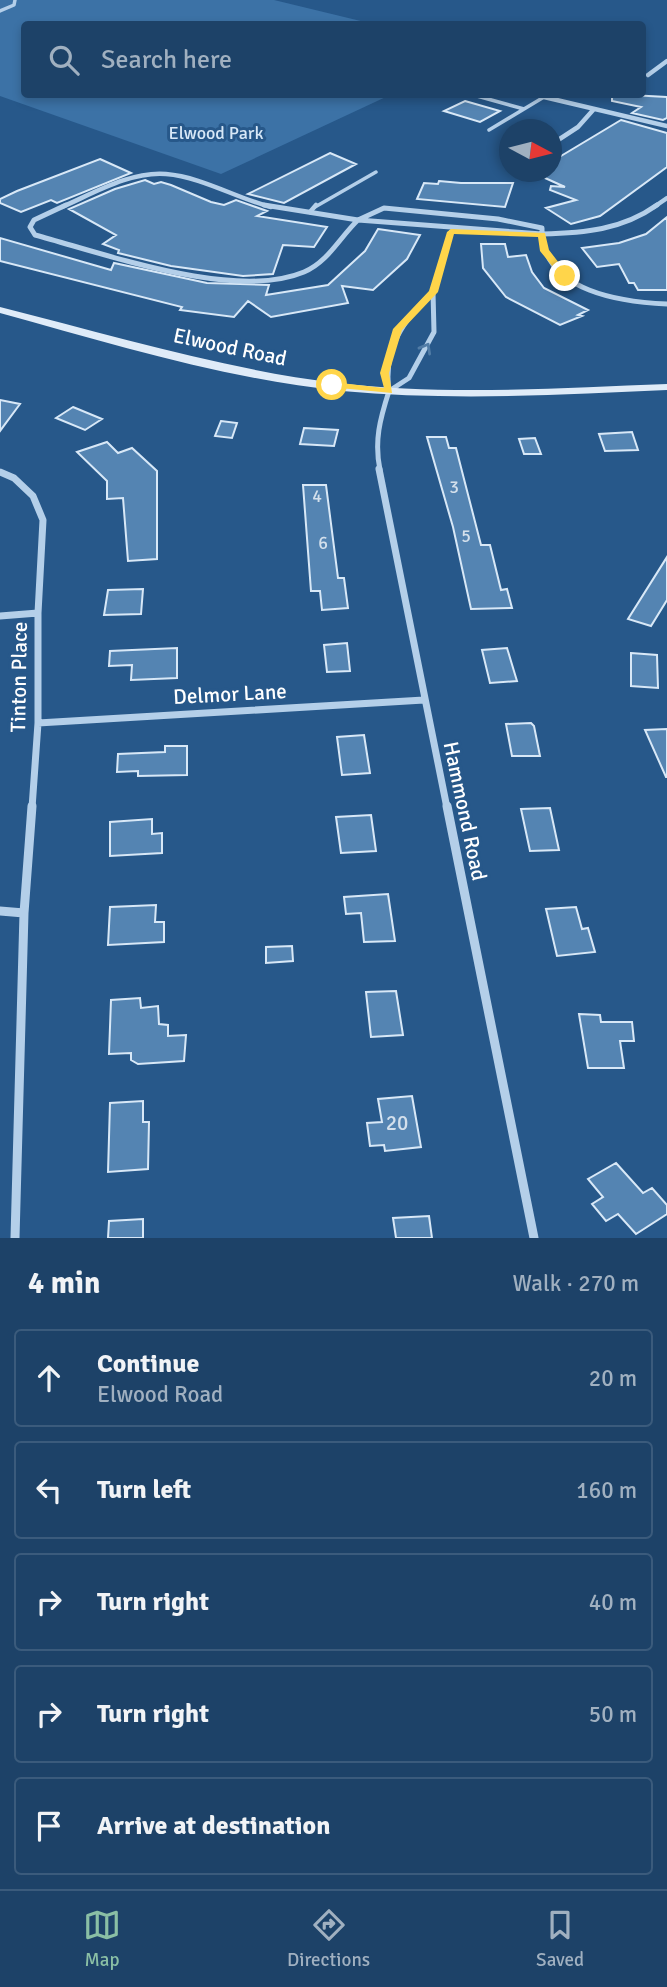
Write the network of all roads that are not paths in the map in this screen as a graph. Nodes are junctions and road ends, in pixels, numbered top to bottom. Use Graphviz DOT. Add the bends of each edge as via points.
graph roads {
  1 [pos="15,0"];
  2 [pos="0,11"];
  3 [pos="667,61"];
  4 [pos="648,75"];
  5 [pos="484,98"];
  6 [pos="542,98"];
  7 [pos="548,98"];
  8 [pos="524,109"];
  9 [pos="594,109"];
  10 [pos="667,126"];
  11 [pos="489,130"];
  12 [pos="562,137"];
  13 [pos="376,172"];
  14 [pos="667,198"];
  15 [pos="310,212"];
  16 [pos="356,218"];
  17 [pos="451,232"];
  18 [pos="542,234"];
  19 [pos="433,292"];
  20 [pos="667,304"];
  21 [pos="0,310"];
  22 [pos="667,387"];
  23 [pos="389,391"];
  24 [pos="0,472"];
  25 [pos="38,613"];
  26 [pos="0,616"];
  27 [pos="424,699"];
  28 [pos="37,723"];
  29 [pos="0,911"];
  30 [pos="24,913"];
  31 [pos="15,1238"];
  32 [pos="534,1238"];
  1 -- 2 [label="lane"];
  3 -- 4 [label="street"];
  5 -- 8 [label="lane"];
  6 -- 8 [label="lane"];
  7 -- 9 [label="street"];
  8 -- 11 [label="lane"];
  9 -- 10 [label="street"];
  9 -- 12 [label="street"];
  13 -- 15 [label="lane" via="319,202"];
  14 -- 18 [label="street" via="601,232"];
  15 -- 16 [label="street"];
  15 -- 16 [label="street" via="268,206 156,173 59,209 34,220 30,227 35,235 221,281 260,283 301,274 322,263"];
  16 -- 17 [label="street"];
  16 -- 18 [label="street" via="384,208 527,223 542,228"];
  17 -- 18 [label="street"];
  17 -- 19 [label="street"];
  18 -- 20 [label="street" via="544,251 577,287 642,304"];
  19 -- 23 [label="street" via="397,329 385,373"];
  23 -- 19 [label="street, one-way" via="409,378 434,332"];
  21 -- 23 [label="main road, Elwood Road" via="147,350 276,378"];
  22 -- 23 [label="main road, Elwood Road" via="538,393"];
  23 -- 27 [label="street, Hammond Road" via="378,424 376,453"];
  24 -- 25 [label="street, Tinton Place" via="33,496 43,520"];
  25 -- 26 [label="street"];
  25 -- 28 [label="street, Tinton Place"];
  27 -- 28 [label="street, Delmor Lane"];
  27 -- 32 [label="street, Hammond Road"];
  28 -- 30 [label="street, Tinton Place"];
  29 -- 30 [label="street"];
  30 -- 31 [label="street, Tinton Place"];
}
